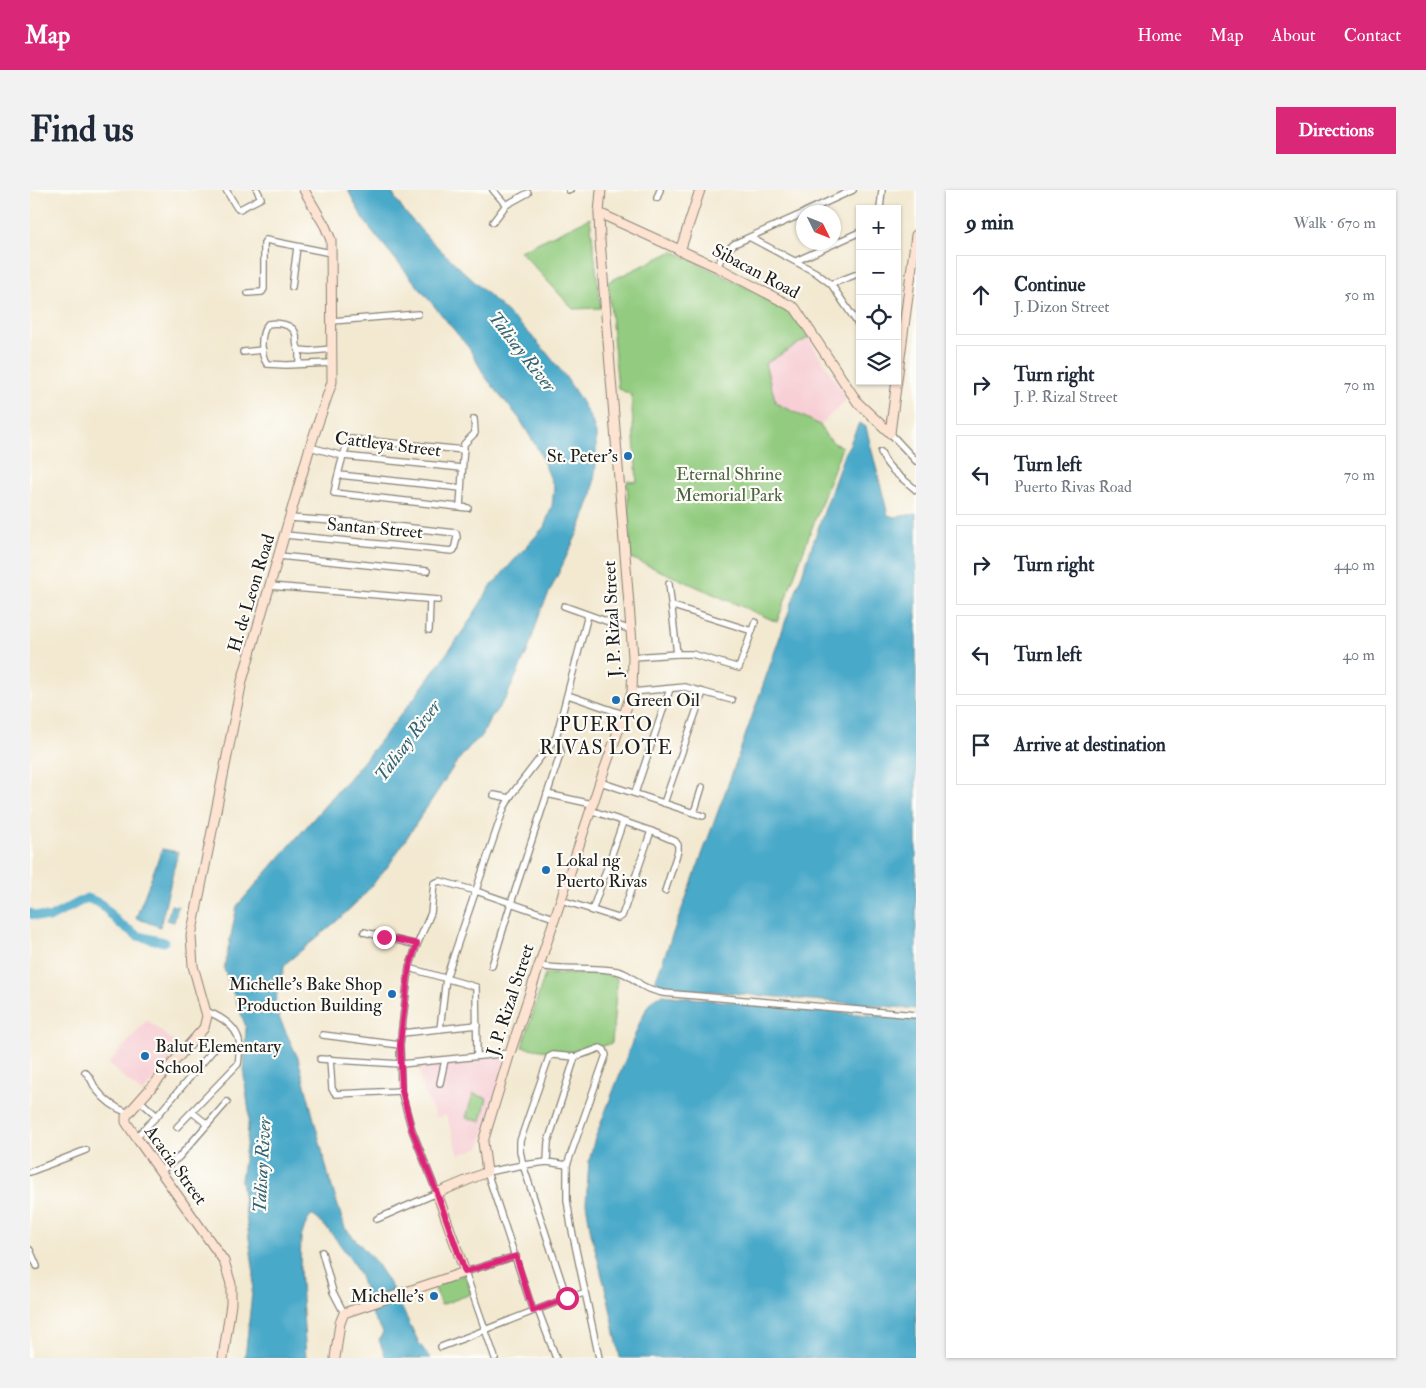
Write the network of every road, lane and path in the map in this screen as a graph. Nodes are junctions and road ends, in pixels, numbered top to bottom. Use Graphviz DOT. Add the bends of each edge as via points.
graph roads {
  1 [pos="226,190"];
  2 [pos="258,190"];
  3 [pos="304,190"];
  4 [pos="493,190"];
  5 [pos="601,190"];
  6 [pos="660,190"];
  7 [pos="700,190"];
  8 [pos="853,190"];
  9 [pos="882,190"];
  10 [pos="528,193"];
  11 [pos="657,198"];
  12 [pos="506,205"];
  13 [pos="821,205"];
  14 [pos="880,205"];
  15 [pos="599,213"];
  16 [pos="796,217"];
  17 [pos="493,222"];
  18 [pos="856,234"];
  19 [pos="916,235"];
  20 [pos="751,238"];
  21 [pos="297,247"];
  22 [pos="680,251"];
  23 [pos="331,253"];
  24 [pos="796,261"];
  25 [pos="716,268"];
  26 [pos="856,275"];
  27 [pos="831,284"];
  28 [pos="292,287"];
  29 [pos="248,293"];
  30 [pos="418,314"];
  31 [pos="332,320"];
  32 [pos="856,321"];
  33 [pos="332,349"];
  34 [pos="263,350"];
  35 [pos="299,350"];
  36 [pos="901,351"];
  37 [pos="243,352"];
  38 [pos="332,362"];
  39 [pos="299,364"];
  40 [pos="897,385"];
  41 [pos="474,419"];
  42 [pos="890,433"];
  43 [pos="310,447"];
  44 [pos="464,450"];
  45 [pos="882,452"];
  46 [pos="343,456"];
  47 [pos="916,460"];
  48 [pos="462,468"];
  49 [pos="339,476"];
  50 [pos="461,488"];
  51 [pos="916,490"];
  52 [pos="460,507"];
  53 [pos="468,508"];
  54 [pos="290,518"];
  55 [pos="285,535"];
  56 [pos="279,556"];
  57 [pos="427,571"];
  58 [pos="669,584"];
  59 [pos="270,586"];
  60 [pos="430,600"];
  61 [pos="438,600"];
  62 [pos="564,606"];
  63 [pos="673,606"];
  64 [pos="588,615"];
  65 [pos="756,622"];
  66 [pos="429,630"];
  67 [pos="631,630"];
  68 [pos="752,631"];
  69 [pos="677,654"];
  70 [pos="633,658"];
  71 [pos="670,689"];
  72 [pos="632,692"];
  73 [pos="703,692"];
  74 [pos="568,695"];
  75 [pos="732,700"];
  76 [pos="623,714"];
  77 [pos="556,737"];
  78 [pos="600,782"];
  79 [pos="702,787"];
  80 [pos="635,793"];
  81 [pos="547,794"];
  82 [pos="494,795"];
  83 [pos="509,798"];
  84 [pos="664,803"];
  85 [pos="591,807"];
  86 [pos="694,813"];
  87 [pos="703,816"];
  88 [pos="623,822"];
  89 [pos="651,831"];
  90 [pos="476,891"];
  91 [pos="665,891"];
  92 [pos="561,900"];
  93 [pos="511,903"];
  94 [pos="592,911"];
  95 [pos="554,918"];
  96 [pos="364,932"];
  97 [pos="417,944"];
  98 [pos="492,966"];
  99 [pos="539,966"];
  100 [pos="409,968"];
  101 [pos="446,978"];
  102 [pos="206,1012"];
  103 [pos="916,1015"];
  104 [pos="476,1025"];
  105 [pos="440,1028"];
  106 [pos="323,1034"];
  107 [pos="402,1034"];
  108 [pos="400,1045"];
  109 [pos="215,1048"];
  110 [pos="510,1053"];
  111 [pos="477,1056"];
  112 [pos="575,1057"];
  113 [pos="320,1059"];
  114 [pos="330,1059"];
  115 [pos="445,1060"];
  116 [pos="401,1064"];
  117 [pos="85,1072"];
  118 [pos="440,1083"];
  119 [pos="402,1091"];
  120 [pos="139,1100"];
  121 [pos="227,1102"];
  122 [pos="192,1112"];
  123 [pos="128,1113"];
  124 [pos="157,1116"];
  125 [pos="207,1124"];
  126 [pos="177,1127"];
  127 [pos="136,1137"];
  128 [pos="86,1150"];
  129 [pos="547,1162"];
  130 [pos="523,1165"];
  131 [pos="567,1165"];
  132 [pos="161,1171"];
  133 [pos="30,1172"];
  134 [pos="487,1172"];
  135 [pos="437,1193"];
  136 [pos="377,1219"];
  137 [pos="30,1250"];
  138 [pos="322,1252"];
  139 [pos="516,1256"];
  140 [pos="37,1266"];
  141 [pos="465,1272"];
  142 [pos="584,1294"];
  143 [pos="567,1298"];
  144 [pos="536,1310"];
  145 [pos="344,1313"];
  146 [pos="484,1329"];
  147 [pos="441,1346"];
  148 [pos="223,1358"];
  149 [pos="335,1358"];
  150 [pos="495,1358"];
  151 [pos="556,1358"];
  152 [pos="599,1358"];
  1 -- 2 [label="street" via="240,209 261,198"];
  3 -- 23 [label="street, H. de Leon Road" via="329,234"];
  4 -- 12 [label="street"];
  5 -- 15 [label="street, J. P. Rizal Street"];
  6 -- 11 [label="street"];
  7 -- 22 [label="street"];
  8 -- 13 [label="street"];
  9 -- 14 [label="street"];
  10 -- 12 [label="street"];
  12 -- 17 [label="street"];
  15 -- 22 [label="street, Sibacan Road"];
  15 -- 67 [label="street, J. P. Rizal Street"];
  16 -- 20 [label="street"];
  18 -- 24 [label="street"];
  19 -- 36 [label="street"];
  20 -- 24 [label="street"];
  20 -- 25 [label="street" via="729,248"];
  21 -- 23 [label="street"];
  21 -- 28 [label="street"];
  21 -- 29 [label="street" via="264,241 264,289"];
  22 -- 25 [label="street, Sibacan Road"];
  23 -- 31 [label="street, H. de Leon Road"];
  24 -- 27 [label="street"];
  25 -- 42 [label="street, Sibacan Road" via="795,308 858,403"];
  26 -- 27 [label="street"];
  27 -- 32 [label="street"];
  30 -- 31 [label="street"];
  31 -- 33 [label="street, H. de Leon Road"];
  33 -- 35 [label="street"];
  33 -- 38 [label="street, H. de Leon Road"];
  34 -- 35 [label="street" via="263,332 268,324 274,323 294,330"];
  34 -- 37 [label="street"];
  34 -- 39 [label="street" via="267,364"];
  35 -- 39 [label="street"];
  38 -- 39 [label="street"];
  38 -- 43 [label="street, H. de Leon Road" via="332,382"];
  40 -- 42 [label="street"];
  41 -- 44 [label="street" via="475,432 464,443"];
  42 -- 47 [label="street"];
  43 -- 46 [label="street, Cattleya Street"];
  43 -- 54 [label="street, H. de Leon Road"];
  44 -- 46 [label="street" via="351,439"];
  44 -- 48 [label="street"];
  45 -- 51 [label="street" via="890,469"];
  46 -- 48 [label="street, Cattleya Street"];
  46 -- 49 [label="street"];
  48 -- 50 [label="street"];
  49 -- 50 [label="street"];
  49 -- 52 [label="street" via="335,494"];
  50 -- 52 [label="street"];
  52 -- 53 [label="street"];
  54 -- 55 [label="street, H. de Leon Road"];
  54 -- 55 [label="street, Santan Street" via="457,534 452,551"];
  55 -- 56 [label="street, H. de Leon Road"];
  56 -- 57 [label="street"];
  56 -- 59 [label="street, H. de Leon Road"];
  58 -- 63 [label="street"];
  59 -- 60 [label="street"];
  59 -- 102 [label="street, H. de Leon Road" via="242,681 191,936 193,966"];
  60 -- 61 [label="street"];
  60 -- 66 [label="street"];
  62 -- 64 [label="street"];
  63 -- 68 [label="street"];
  63 -- 69 [label="street"];
  64 -- 67 [label="street"];
  64 -- 74 [label="street"];
  65 -- 68 [label="street"];
  67 -- 70 [label="street, J. P. Rizal Street"];
  68 -- 69 [label="street" via="739,668 707,658"];
  69 -- 70 [label="street"];
  70 -- 72 [label="street, J. P. Rizal Street"];
  71 -- 72 [label="street"];
  71 -- 73 [label="street" via="685,687"];
  71 -- 80 [label="street"];
  72 -- 76 [label="street, J. P. Rizal Street"];
  73 -- 75 [label="street"];
  73 -- 84 [label="street"];
  74 -- 76 [label="street"];
  74 -- 77 [label="street"];
  76 -- 78 [label="street, J. P. Rizal Street"];
  77 -- 81 [label="street" via="562,752"];
  77 -- 83 [label="street"];
  78 -- 80 [label="street"];
  78 -- 85 [label="street, J. P. Rizal Street"];
  79 -- 86 [label="street"];
  80 -- 84 [label="street"];
  81 -- 85 [label="street"];
  81 -- 93 [label="street"];
  82 -- 83 [label="street"];
  83 -- 90 [label="street"];
  84 -- 86 [label="street"];
  85 -- 88 [label="street"];
  85 -- 92 [label="street, J. P. Rizal Street"];
  86 -- 87 [label="street"];
  88 -- 89 [label="street"];
  88 -- 94 [label="street"];
  89 -- 91 [label="street" via="675,841 678,846"];
  89 -- 94 [label="street" via="622,916 618,918"];
  90 -- 93 [label="street"];
  90 -- 97 [label="street" via="440,881 434,883 431,913"];
  90 -- 101 [label="street"];
  92 -- 94 [label="street"];
  92 -- 95 [label="street, J. P. Rizal Street"];
  93 -- 95 [label="street"];
  93 -- 98 [label="street"];
  95 -- 99 [label="street, J. P. Rizal Street"];
  96 -- 97 [label="street"];
  97 -- 100 [label="street"];
  99 -- 103 [label="street" via="618,971 663,993"];
  99 -- 110 [label="street, J. P. Rizal Street"];
  100 -- 101 [label="street"];
  100 -- 107 [label="street"];
  101 -- 104 [label="street" via="476,987"];
  101 -- 105 [label="street"];
  102 -- 120 [label="street, Acacia Street" via="204,1028"];
  102 -- 122 [label="street" via="222,1018 235,1032 240,1042 239,1058 238,1064"];
  104 -- 105 [label="street"];
  104 -- 111 [label="street"];
  105 -- 107 [label="street"];
  106 -- 108 [label="street"];
  107 -- 108 [label="street"];
  108 -- 116 [label="street"];
  109 -- 124 [label="street"];
  110 -- 111 [label="street"];
  110 -- 134 [label="street, J. P. Rizal Street" via="483,1142"];
  111 -- 115 [label="street"];
  112 -- 129 [label="street" via="548,1142"];
  112 -- 130 [label="street" via="553,1055 546,1062 520,1141"];
  112 -- 131 [label="street" via="600,1048 606,1055"];
  113 -- 114 [label="street"];
  114 -- 116 [label="street"];
  114 -- 119 [label="street" via="332,1089 336,1094"];
  115 -- 116 [label="street"];
  115 -- 118 [label="street"];
  116 -- 119 [label="street"];
  117 -- 123 [label="street" via="108,1102"];
  119 -- 135 [label="street" via="412,1130"];
  120 -- 123 [label="street, Acacia Street"];
  120 -- 124 [label="street"];
  121 -- 125 [label="street"];
  122 -- 125 [label="street"];
  122 -- 126 [label="street"];
  123 -- 127 [label="street, Acacia Street" via="126,1122"];
  124 -- 127 [label="street"];
  125 -- 132 [label="street" via="179,1157"];
  127 -- 132 [label="street, Acacia Street"];
  128 -- 133 [label="street"];
  129 -- 130 [label="street"];
  129 -- 131 [label="street"];
  130 -- 134 [label="street"];
  130 -- 143 [label="street"];
  131 -- 142 [label="street" via="567,1200"];
  132 -- 148 [label="street, Acacia Street" via="224,1260 231,1284 232,1304"];
  134 -- 135 [label="street"];
  134 -- 139 [label="street"];
  135 -- 136 [label="street"];
  135 -- 141 [label="street"];
  137 -- 140 [label="street"];
  138 -- 145 [label="street" via="333,1292"];
  139 -- 141 [label="street"];
  139 -- 144 [label="street"];
  141 -- 145 [label="street"];
  141 -- 146 [label="street"];
  142 -- 143 [label="street"];
  142 -- 152 [label="street"];
  143 -- 144 [label="street"];
  144 -- 146 [label="street"];
  144 -- 151 [label="street"];
  145 -- 149 [label="street"];
  146 -- 147 [label="street"];
  146 -- 150 [label="street"];
}
